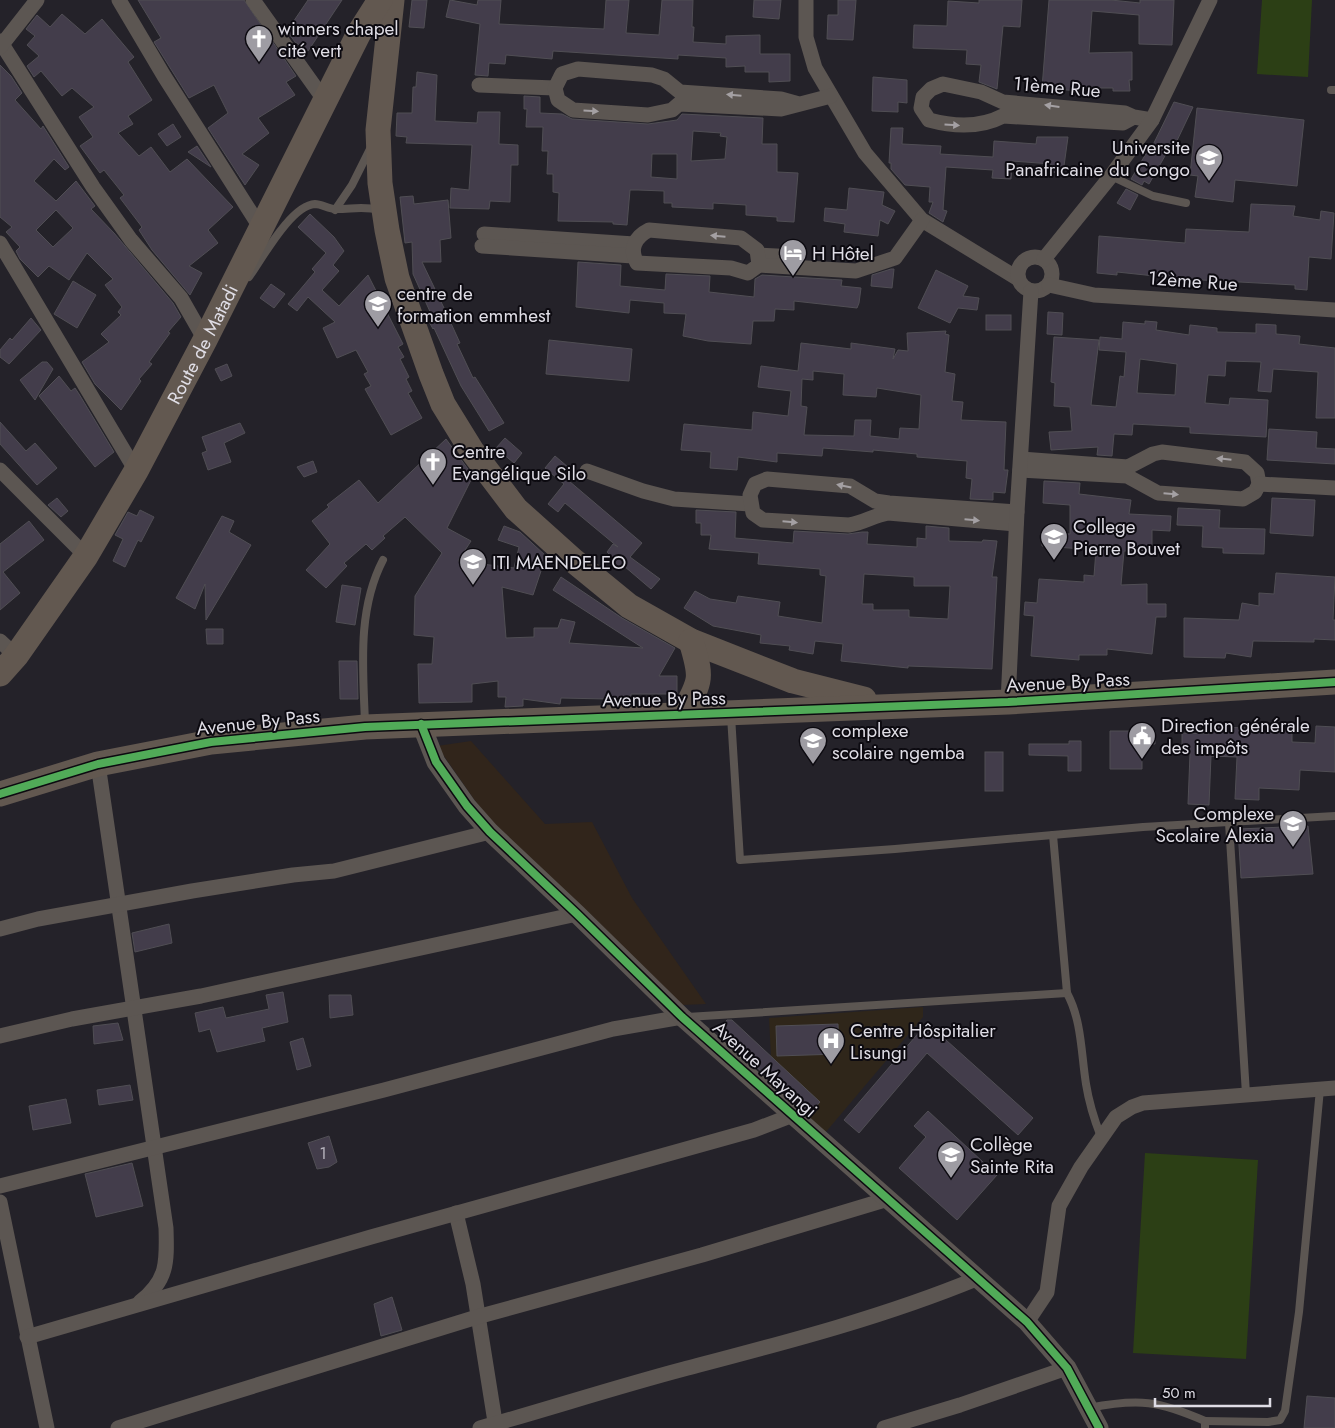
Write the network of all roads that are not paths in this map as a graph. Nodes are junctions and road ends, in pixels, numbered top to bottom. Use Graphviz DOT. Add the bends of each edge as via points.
graph roads {
  1 [pos="37,0"];
  2 [pos="119,0"];
  3 [pos="253,0"];
  4 [pos="380,0"];
  5 [pos="392,0"];
  6 [pos="806,0"];
  7 [pos="1210,0"];
  8 [pos="1,44"];
  9 [pos="479,85"];
  10 [pos="555,88"];
  11 [pos="831,96"];
  12 [pos="679,98"];
  13 [pos="325,102"];
  14 [pos="1004,109"];
  15 [pos="1152,120"];
  16 [pos="378,130"];
  17 [pos="1111,176"];
  18 [pos="1186,202"];
  19 [pos="335,210"];
  20 [pos="384,212"];
  21 [pos="918,216"];
  22 [pos="260,227"];
  23 [pos="483,240"];
  24 [pos="0,243"];
  25 [pos="634,250"];
  26 [pos="1044,259"];
  27 [pos="759,260"];
  28 [pos="1017,278"];
  29 [pos="245,283"];
  30 [pos="1049,285"];
  31 [pos="239,291"];
  32 [pos="1031,292"];
  33 [pos="1335,310"];
  34 [pos="205,340"];
  35 [pos="1020,465"];
  36 [pos="0,470"];
  37 [pos="136,470"];
  38 [pos="587,471"];
  39 [pos="1127,471"];
  40 [pos="1258,484"];
  41 [pos="1335,488"];
  42 [pos="684,490"];
  43 [pos="750,500"];
  44 [pos="875,508"];
  45 [pos="1017,518"];
  46 [pos="86,556"];
  47 [pos="383,560"];
  48 [pos="691,641"];
  49 [pos="5,657"];
  50 [pos="1335,682"];
  51 [pos="1008,702"];
  52 [pos="891,706"];
  53 [pos="683,713"];
  54 [pos="731,714"];
  55 [pos="421,724"];
  56 [pos="365,727"];
  57 [pos="98,764"];
  58 [pos="0,794"];
  59 [pos="1335,816"];
  60 [pos="1229,823"];
  61 [pos="490,832"];
  62 [pos="1053,835"];
  63 [pos="118,905"];
  64 [pos="577,914"];
  65 [pos="0,929"];
  66 [pos="1067,993"];
  67 [pos="133,1008"];
  68 [pos="682,1017"];
  69 [pos="0,1036"];
  70 [pos="1327,1088"];
  71 [pos="1246,1094"];
  72 [pos="793,1115"];
  73 [pos="1100,1136"];
  74 [pos="154,1148"];
  75 [pos="0,1186"];
  76 [pos="888,1199"];
  77 [pos="0,1202"];
  78 [pos="456,1213"];
  79 [pos="976,1279"];
  80 [pos="137,1305"];
  81 [pos="477,1317"];
  82 [pos="1027,1322"];
  83 [pos="28,1337"];
  84 [pos="1066,1368"];
  85 [pos="1090,1408"];
  86 [pos="1205,1424"];
  87 [pos="490,1427"];
  88 [pos="46,1428"];
  89 [pos="118,1428"];
  90 [pos="884,1428"];
  91 [pos="1099,1428"];
  1 -- 8 [label="street"];
  2 -- 22 [label="street"];
  3 -- 13 [label="street"];
  4 -- 13 [label="highway, Route de Matadi" via="359,33"];
  5 -- 16 [label="highway"];
  6 -- 11 [label="street" via="805,23 810,53"];
  7 -- 15 [label="street"];
  8 -- 34 [label="street" via="93,187 131,240 181,298"];
  9 -- 10 [label="street"];
  10 -- 12 [label="street" via="562,74 578,69 652,75 664,80"];
  10 -- 12 [label="street, one-way" via="558,100 573,110 648,115 672,110"];
  11 -- 12 [label="street" via="781,109"];
  11 -- 21 [label="street" via="865,153"];
  13 -- 22 [label="highway, Route de Matadi"];
  14 -- 14 [label="street, 11ème Rue, one-way" via="982,92 942,84 923,97 922,108 929,120 943,124 987,124"];
  14 -- 15 [label="street" via="1123,123 1134,117"];
  15 -- 17 [label="street"];
  16 -- 19 [label="lane" via="356,177"];
  16 -- 20 [label="highway"];
  17 -- 18 [label="lane" via="1153,196"];
  17 -- 26 [label="street"];
  19 -- 20 [label="lane" via="370,207"];
  19 -- 29 [label="lane" via="314,204 299,211 284,226"];
  20 -- 48 [label="highway" via="397,278 413,328 443,404 472,451 516,508 574,561 629,606"];
  21 -- 27 [label="street" via="896,258 856,271"];
  21 -- 28 [label="street"];
  22 -- 34 [label="highway, Route de Matadi"];
  23 -- 25 [label="street"];
  24 -- 37 [label="street"];
  25 -- 27 [label="street" via="637,263 732,268 748,273"];
  27 -- 25 [label="street, one-way" via="754,246 742,238 649,230 642,234"];
  26 -- 28 [label="street" via="1034,256 1024,260 1018,268"];
  26 -- 30 [label="street" via="1051,266 1053,276"];
  28 -- 32 [label="street"];
  30 -- 32 [label="street" via="1041,291"];
  30 -- 33 [label="street, 12ème Rue" via="1094,295"];
  31 -- 34 [label="lane"];
  32 -- 35 [label="street"];
  34 -- 37 [label="highway, Route de Matadi"];
  35 -- 39 [label="street"];
  35 -- 45 [label="street"];
  36 -- 46 [label="street"];
  37 -- 46 [label="highway, Route de Matadi"];
  38 -- 43 [label="street" via="674,499"];
  39 -- 40 [label="street, one-way" via="1158,493 1243,500 1255,492"];
  40 -- 39 [label="street, one-way" via="1257,473 1245,462 1162,452 1153,454"];
  40 -- 41 [label="street"];
  42 -- 43 [label="street"];
  43 -- 44 [label="street, one-way" via="753,513 763,520 849,526 861,524"];
  44 -- 43 [label="street, one-way" via="850,486 767,479 755,484"];
  44 -- 45 [label="street" via="888,514"];
  45 -- 51 [label="street"];
  46 -- 49 [label="highway, Route de Matadi"];
  47 -- 56 [label="lane" via="372,580 362,640"];
  48 -- 52 [label="highway" via="793,681"];
  48 -- 53 [label="highway" via="700,669 699,679"];
  50 -- 51 [label="highway, Avenue By Pass"];
  51 -- 52 [label="highway, Avenue By Pass"];
  52 -- 54 [label="highway, Avenue By Pass"];
  53 -- 54 [label="highway, Avenue By Pass"];
  53 -- 55 [label="highway, Avenue By Pass"];
  54 -- 62 [label="lane" via="740,860"];
  55 -- 56 [label="highway, Avenue By Pass"];
  55 -- 61 [label="street, Avenue Mayangi" via="436,762"];
  56 -- 57 [label="highway, Avenue By Pass" via="211,742"];
  57 -- 58 [label="highway, Avenue By Pass"];
  57 -- 63 [label="street"];
  59 -- 60 [label="lane"];
  60 -- 62 [label="lane"];
  60 -- 71 [label="lane"];
  61 -- 63 [label="street" via="334,872 284,876"];
  61 -- 64 [label="street, Avenue Mayangi"];
  62 -- 66 [label="lane"];
  63 -- 65 [label="street"];
  63 -- 67 [label="street"];
  64 -- 67 [label="street"];
  64 -- 68 [label="street, Avenue Mayangi"];
  66 -- 68 [label="lane"];
  66 -- 73 [label="lane" via="1074,1007 1089,1102"];
  67 -- 69 [label="street"];
  67 -- 74 [label="street"];
  68 -- 72 [label="street, Avenue Mayangi"];
  68 -- 74 [label="street" via="613,1029"];
  70 -- 71 [label="street"];
  70 -- 86 [label="lane" via="1285,1411 1280,1420 1268,1422"];
  71 -- 73 [label="street" via="1143,1103 1116,1117"];
  72 -- 76 [label="street, Avenue Mayangi"];
  72 -- 78 [label="street" via="754,1130"];
  73 -- 82 [label="street" via="1059,1206 1047,1292"];
  74 -- 75 [label="street"];
  74 -- 80 [label="street" via="163,1202 167,1259 161,1280"];
  76 -- 79 [label="street, Avenue Mayangi"];
  76 -- 81 [label="street"];
  77 -- 83 [label="street"];
  78 -- 80 [label="street"];
  78 -- 81 [label="street" via="473,1284"];
  79 -- 82 [label="street, Avenue Mayangi"];
  79 -- 87 [label="street" via="873,1317"];
  80 -- 83 [label="street"];
  81 -- 87 [label="street"];
  81 -- 89 [label="street"];
  82 -- 84 [label="street, Avenue Mayangi"];
  83 -- 88 [label="street"];
  84 -- 85 [label="street, Avenue Mayangi"];
  84 -- 90 [label="street"];
  85 -- 86 [label="lane" via="1122,1401 1165,1404"];
  85 -- 91 [label="street, Avenue Mayangi"];
}
